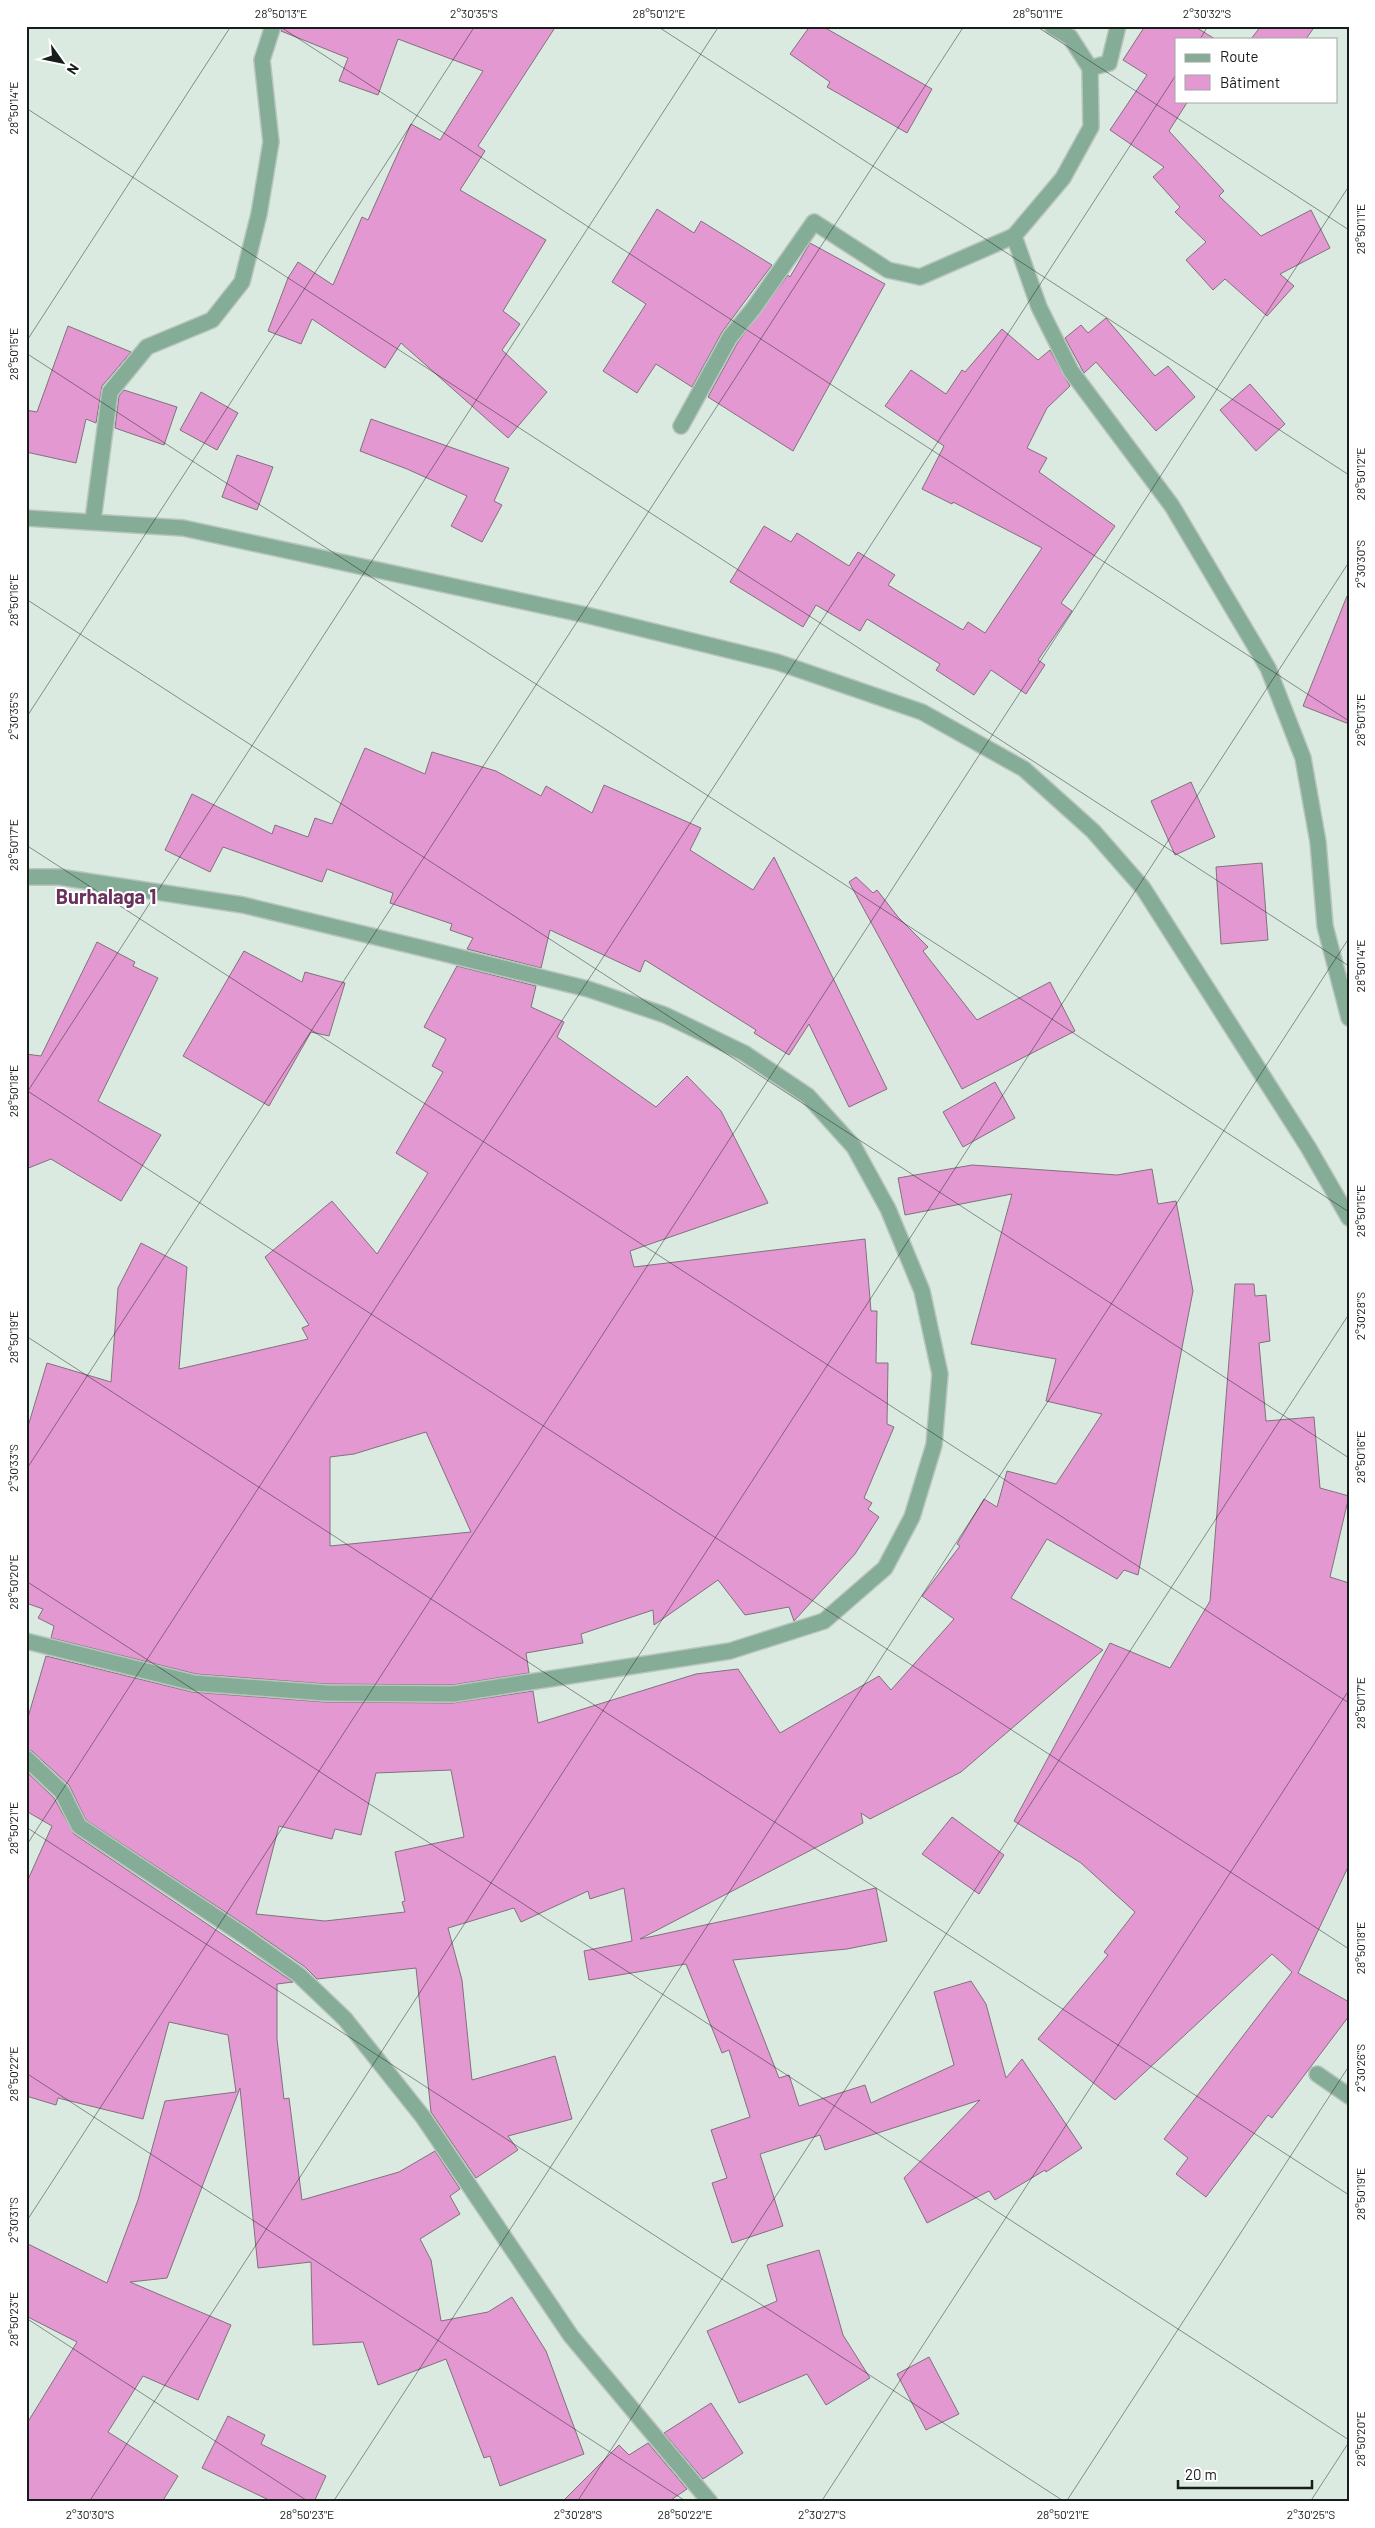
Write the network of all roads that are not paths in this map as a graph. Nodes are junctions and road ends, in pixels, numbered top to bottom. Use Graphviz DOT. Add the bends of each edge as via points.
graph roads {
  1 [pos="273,26"];
  2 [pos="1052,26"];
  3 [pos="1118,26"];
  4 [pos="1090,68"];
  5 [pos="1014,236"];
  6 [pos="681,426"];
  7 [pos="26,518"];
  8 [pos="93,520"];
  9 [pos="26,876"];
  10 [pos="1349,1018"];
  11 [pos="1349,1218"];
  12 [pos="26,1641"];
  13 [pos="26,1758"];
  14 [pos="1317,2074"];
  15 [pos="1349,2096"];
  16 [pos="710,2502"];
  1 -- 8 [label="street" via="262,60 271,142 242,282 212,320 148,347 110,392"];
  2 -- 4 [label="street" via="1070,38"];
  3 -- 4 [label="street" via="1109,63"];
  4 -- 5 [label="street" via="1091,127 1063,178"];
  5 -- 6 [label="street" via="920,278 888,270 814,222 730,336"];
  5 -- 10 [label="street" via="1039,307 1071,370 1172,506 1268,668 1303,758 1318,842 1325,926"];
  7 -- 8 [label="street"];
  8 -- 11 [label="street" via="183,528 586,615 777,662 922,712 1024,769 1094,831 1143,888 1308,1147"];
  9 -- 12 [label="street" via="59,877 244,905 495,966 588,989 665,1015 744,1053 808,1096 854,1147 888,1208 922,1291 940,1374 934,1445 912,1517 885,1568 824,1621 730,1651 453,1694 326,1693 194,1684"];
  13 -- 16 [label="street" via="62,1792 79,1826 300,1975 344,2019 423,2117 571,2336"];
  14 -- 15 [label="street"];
}
